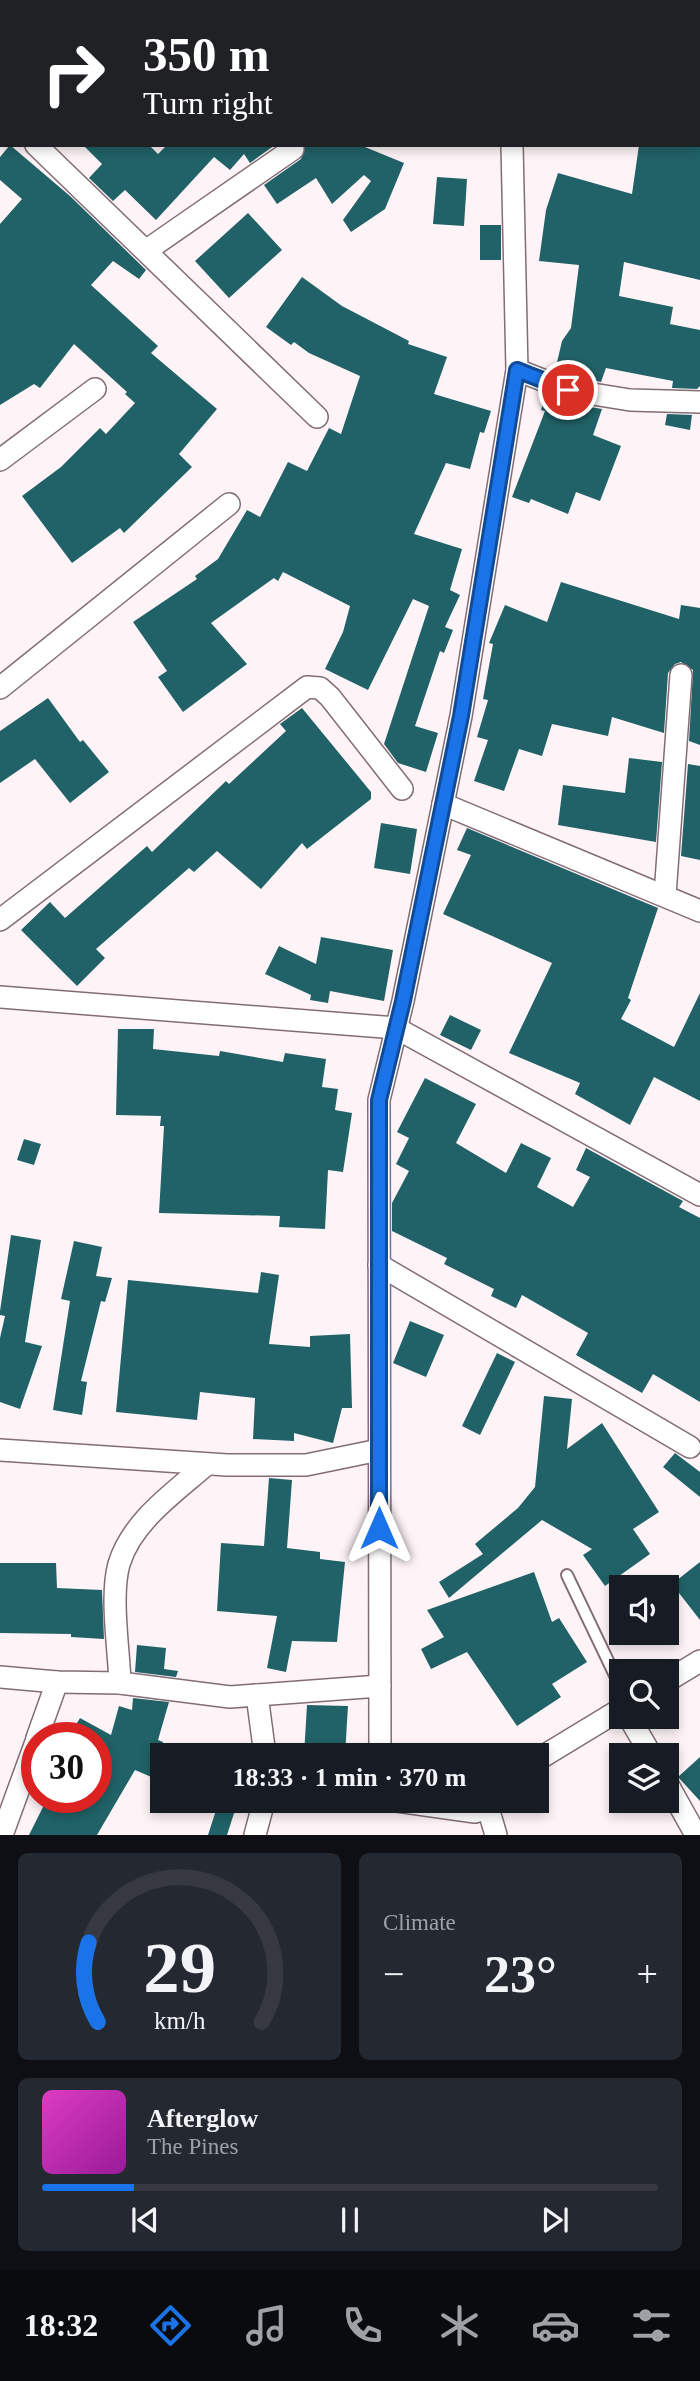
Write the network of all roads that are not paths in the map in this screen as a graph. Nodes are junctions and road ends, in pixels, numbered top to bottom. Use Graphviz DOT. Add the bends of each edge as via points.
graph roads {
  1 [pos="38,147"];
  2 [pos="513,147"];
  3 [pos="293,149"];
  4 [pos="146,250"];
  5 [pos="517,370"];
  6 [pos="95,390"];
  7 [pos="700,402"];
  8 [pos="317,417"];
  9 [pos="0,460"];
  10 [pos="229,504"];
  11 [pos="681,675"];
  12 [pos="0,688"];
  13 [pos="402,789"];
  14 [pos="443,804"];
  15 [pos="665,895"];
  16 [pos="700,911"];
  17 [pos="0,920"];
  18 [pos="0,997"];
  19 [pos="396,1028"];
  20 [pos="700,1195"];
  21 [pos="379,1265"];
  22 [pos="690,1447"];
  23 [pos="0,1450"];
  24 [pos="379,1450"];
  25 [pos="207,1464"];
  26 [pos="567,1575"];
  27 [pos="700,1661"];
  28 [pos="609,1663"];
  29 [pos="679,1674"];
  30 [pos="0,1677"];
  31 [pos="57,1682"];
  32 [pos="120,1683"];
  33 [pos="380,1686"];
  34 [pos="257,1695"];
  35 [pos="609,1716"];
  36 [pos="43,1722"];
  37 [pos="263,1743"];
  38 [pos="380,1743"];
  39 [pos="549,1753"];
  40 [pos="21,1782"];
  41 [pos="679,1805"];
  42 [pos="261,1813"];
  43 [pos="494,1813"];
  44 [pos="2,1835"];
  45 [pos="255,1835"];
  46 [pos="496,1835"];
  47 [pos="696,1835"];
  1 -- 4 [label="street"];
  2 -- 5 [label="street"];
  3 -- 4 [label="street"];
  4 -- 8 [label="street"];
  5 -- 7 [label="street" via="568,390 630,400"];
  5 -- 14 [label="street"];
  6 -- 9 [label="street"];
  10 -- 12 [label="street"];
  11 -- 15 [label="street"];
  13 -- 17 [label="street" via="330,697 320,688 307,687"];
  14 -- 15 [label="street"];
  14 -- 19 [label="street"];
  15 -- 16 [label="street"];
  18 -- 19 [label="street"];
  19 -- 20 [label="street"];
  19 -- 21 [label="street" via="379,1100"];
  21 -- 22 [label="street"];
  21 -- 24 [label="street"];
  23 -- 25 [label="street"];
  24 -- 25 [label="street" via="306,1465"];
  24 -- 33 [label="street"];
  25 -- 32 [label="street" via="133,1534 119,1565"];
  26 -- 28 [label="lane"];
  27 -- 29 [label="street"];
  30 -- 31 [label="street"];
  31 -- 32 [label="street"];
  31 -- 36 [label="street"];
  32 -- 34 [label="street" via="230,1697"];
  33 -- 34 [label="street"];
  33 -- 38 [label="street"];
  34 -- 37 [label="street"];
  35 -- 39 [label="street"];
  40 -- 44 [label="street"];
  41 -- 47 [label="street"];
  42 -- 45 [label="street"];
  43 -- 46 [label="street"];
}
